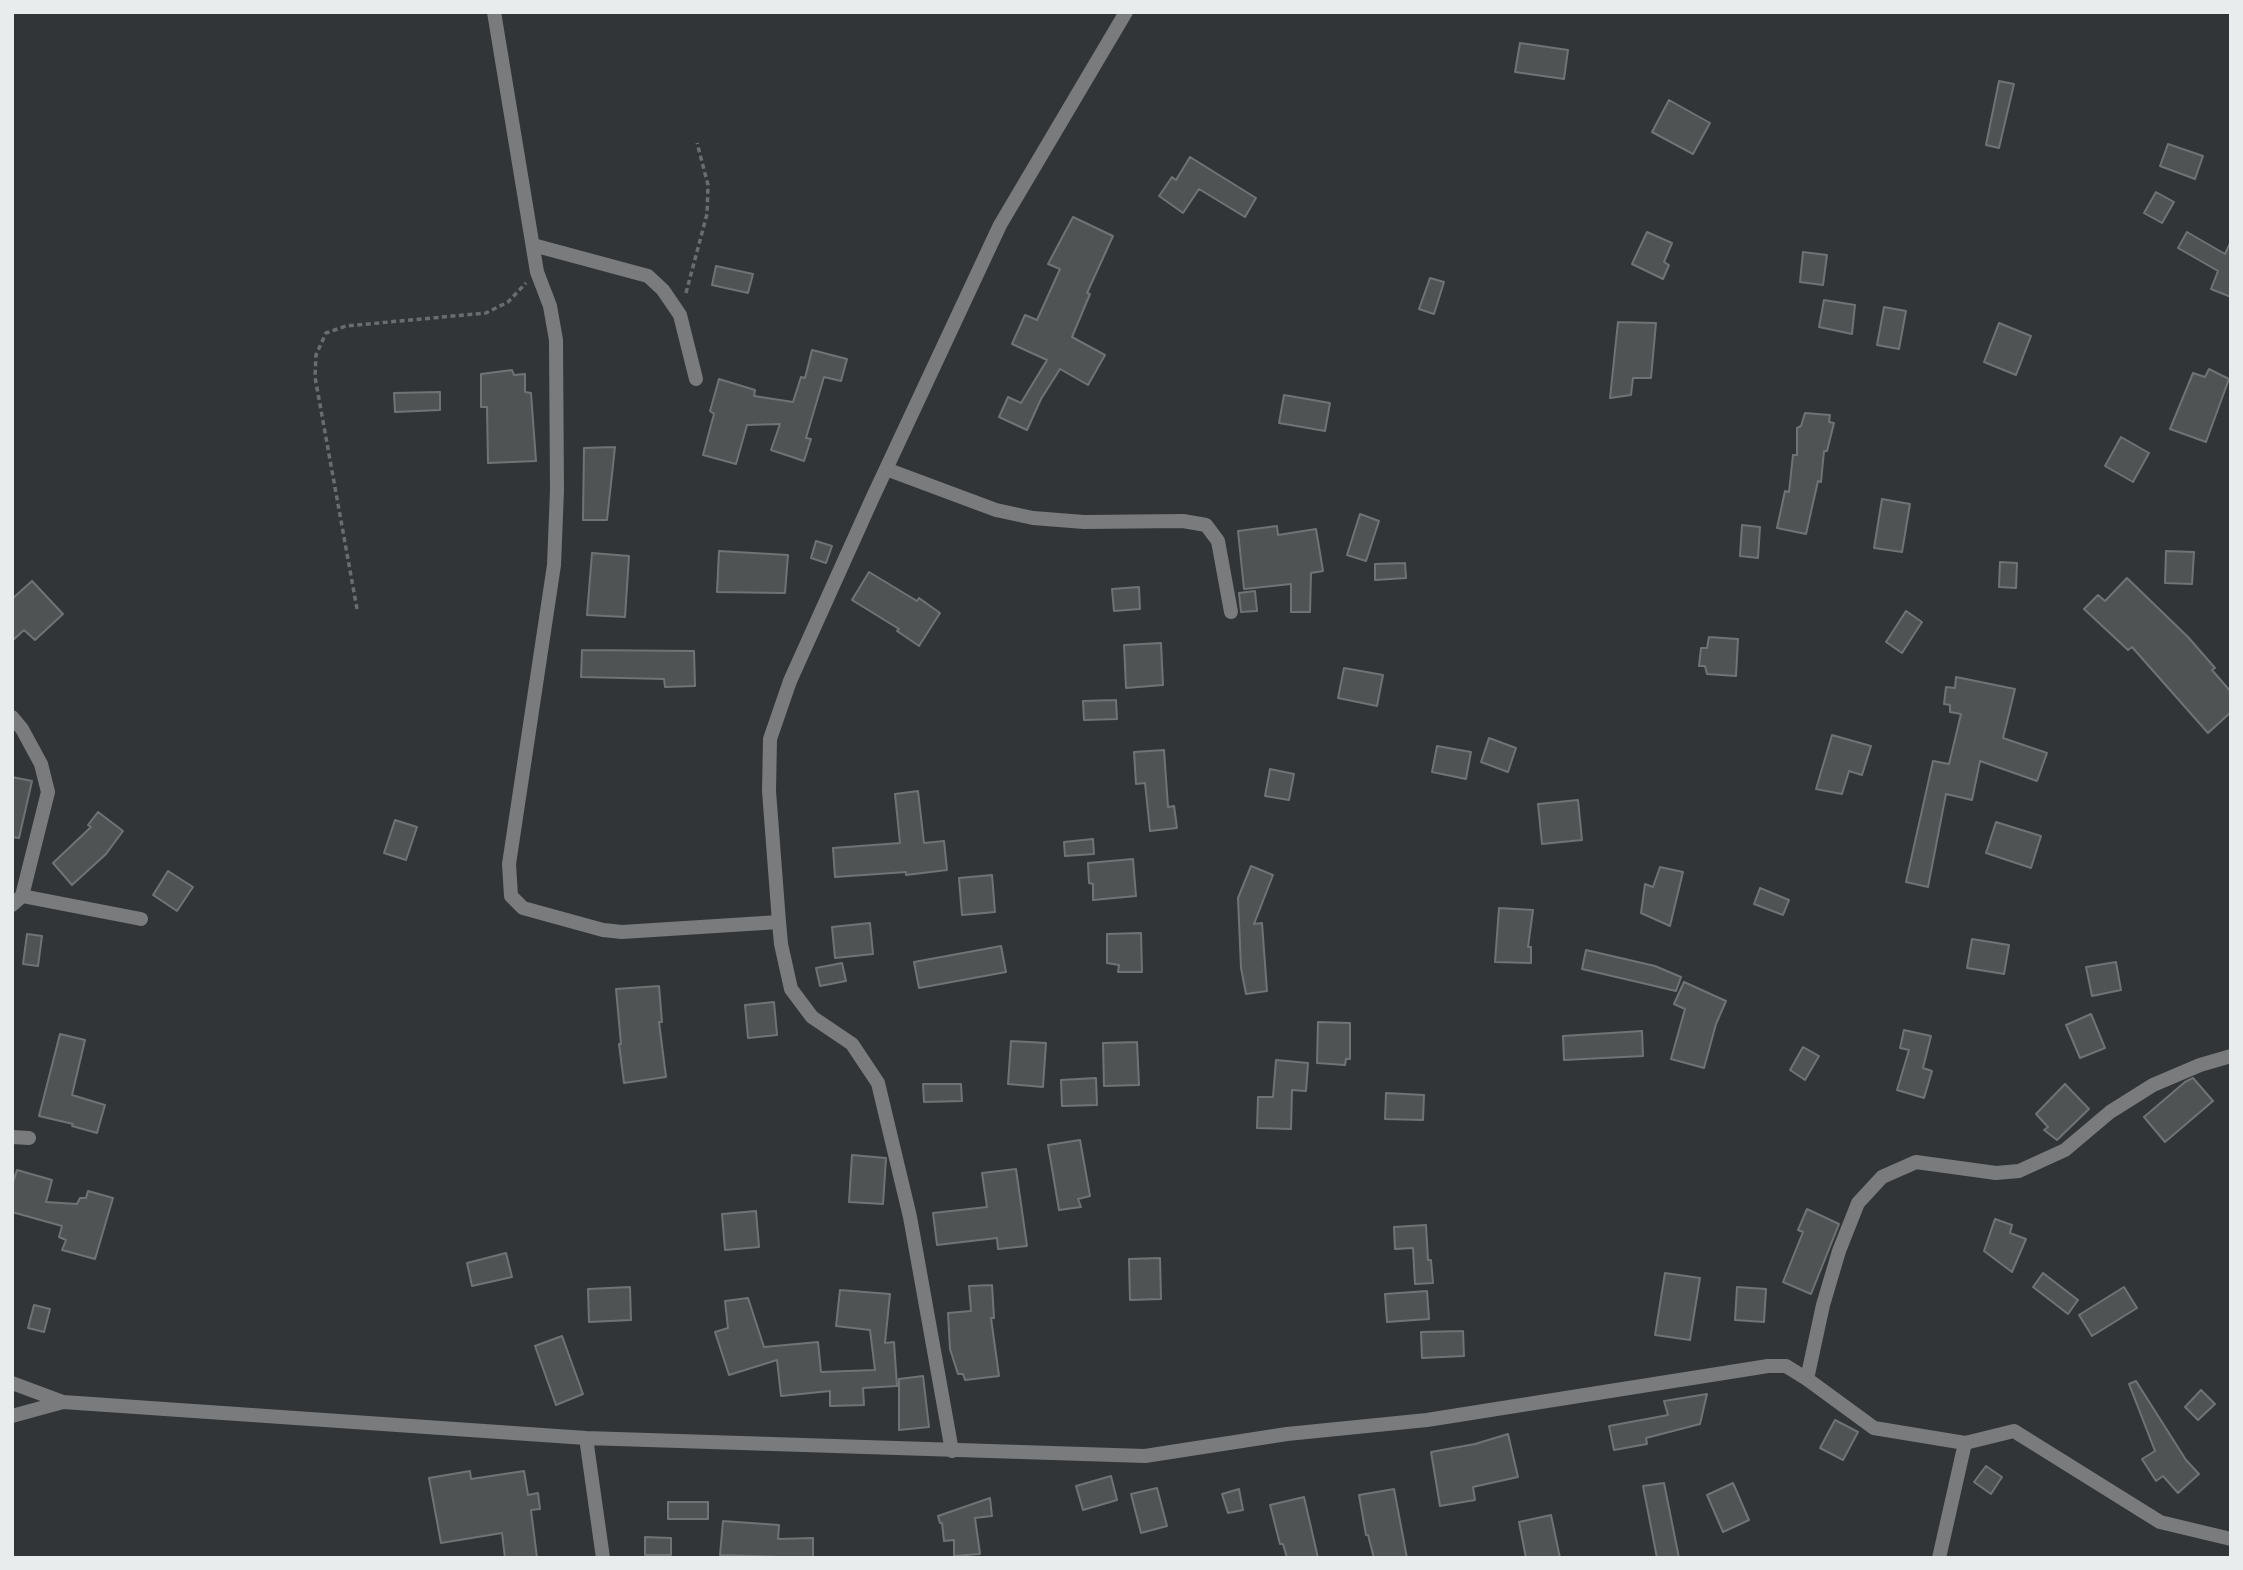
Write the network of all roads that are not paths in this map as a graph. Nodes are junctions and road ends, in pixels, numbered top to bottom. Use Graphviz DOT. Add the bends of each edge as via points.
graph roads {
  1 [pos="494,12"];
  2 [pos="1126,12"];
  3 [pos="533,245"];
  4 [pos="696,379"];
  5 [pos="886,469"];
  6 [pos="1231,612"];
  7 [pos="12,717"];
  8 [pos="17,901"];
  9 [pos="141,919"];
  10 [pos="779,922"];
  11 [pos="2231,1056"];
  12 [pos="12,1137"];
  13 [pos="29,1138"];
  14 [pos="1807,1379"];
  15 [pos="12,1383"];
  16 [pos="63,1402"];
  17 [pos="12,1416"];
  18 [pos="586,1438"];
  19 [pos="1965,1443"];
  20 [pos="952,1451"];
  21 [pos="2231,1539"];
  22 [pos="603,1558"];
  23 [pos="1940,1558"];
  1 -- 3 [label="street"];
  2 -- 5 [label="street" via="1000,225"];
  3 -- 4 [label="street" via="648,276 680,315"];
  3 -- 10 [label="street" via="556,340 554,565 509,864 511,896 523,908 622,932"];
  5 -- 6 [label="street" via="996,510 1033,518 1206,525 1218,541"];
  5 -- 10 [label="street" via="790,681 770,739 769,791"];
  7 -- 8 [label="street" via="41,764 48,792"];
  8 -- 9 [label="street"];
  10 -- 20 [label="street" via="791,989 812,1017 852,1044 878,1083 910,1217"];
  11 -- 14 [label="street" via="2153,1085 2110,1112 2065,1150 2020,1171 1996,1173 1916,1162 1882,1177 1858,1203 1839,1251"];
  12 -- 13 [label="street"];
  14 -- 19 [label="street" via="1874,1428"];
  14 -- 20 [label="street" via="1786,1366 1768,1366 1427,1420 1287,1434 1145,1456"];
  15 -- 16 [label="street"];
  16 -- 17 [label="street"];
  16 -- 18 [label="street"];
  18 -- 20 [label="street"];
  18 -- 22 [label="street"];
  19 -- 21 [label="street" via="2014,1431 2160,1522"];
  19 -- 23 [label="street"];
}
